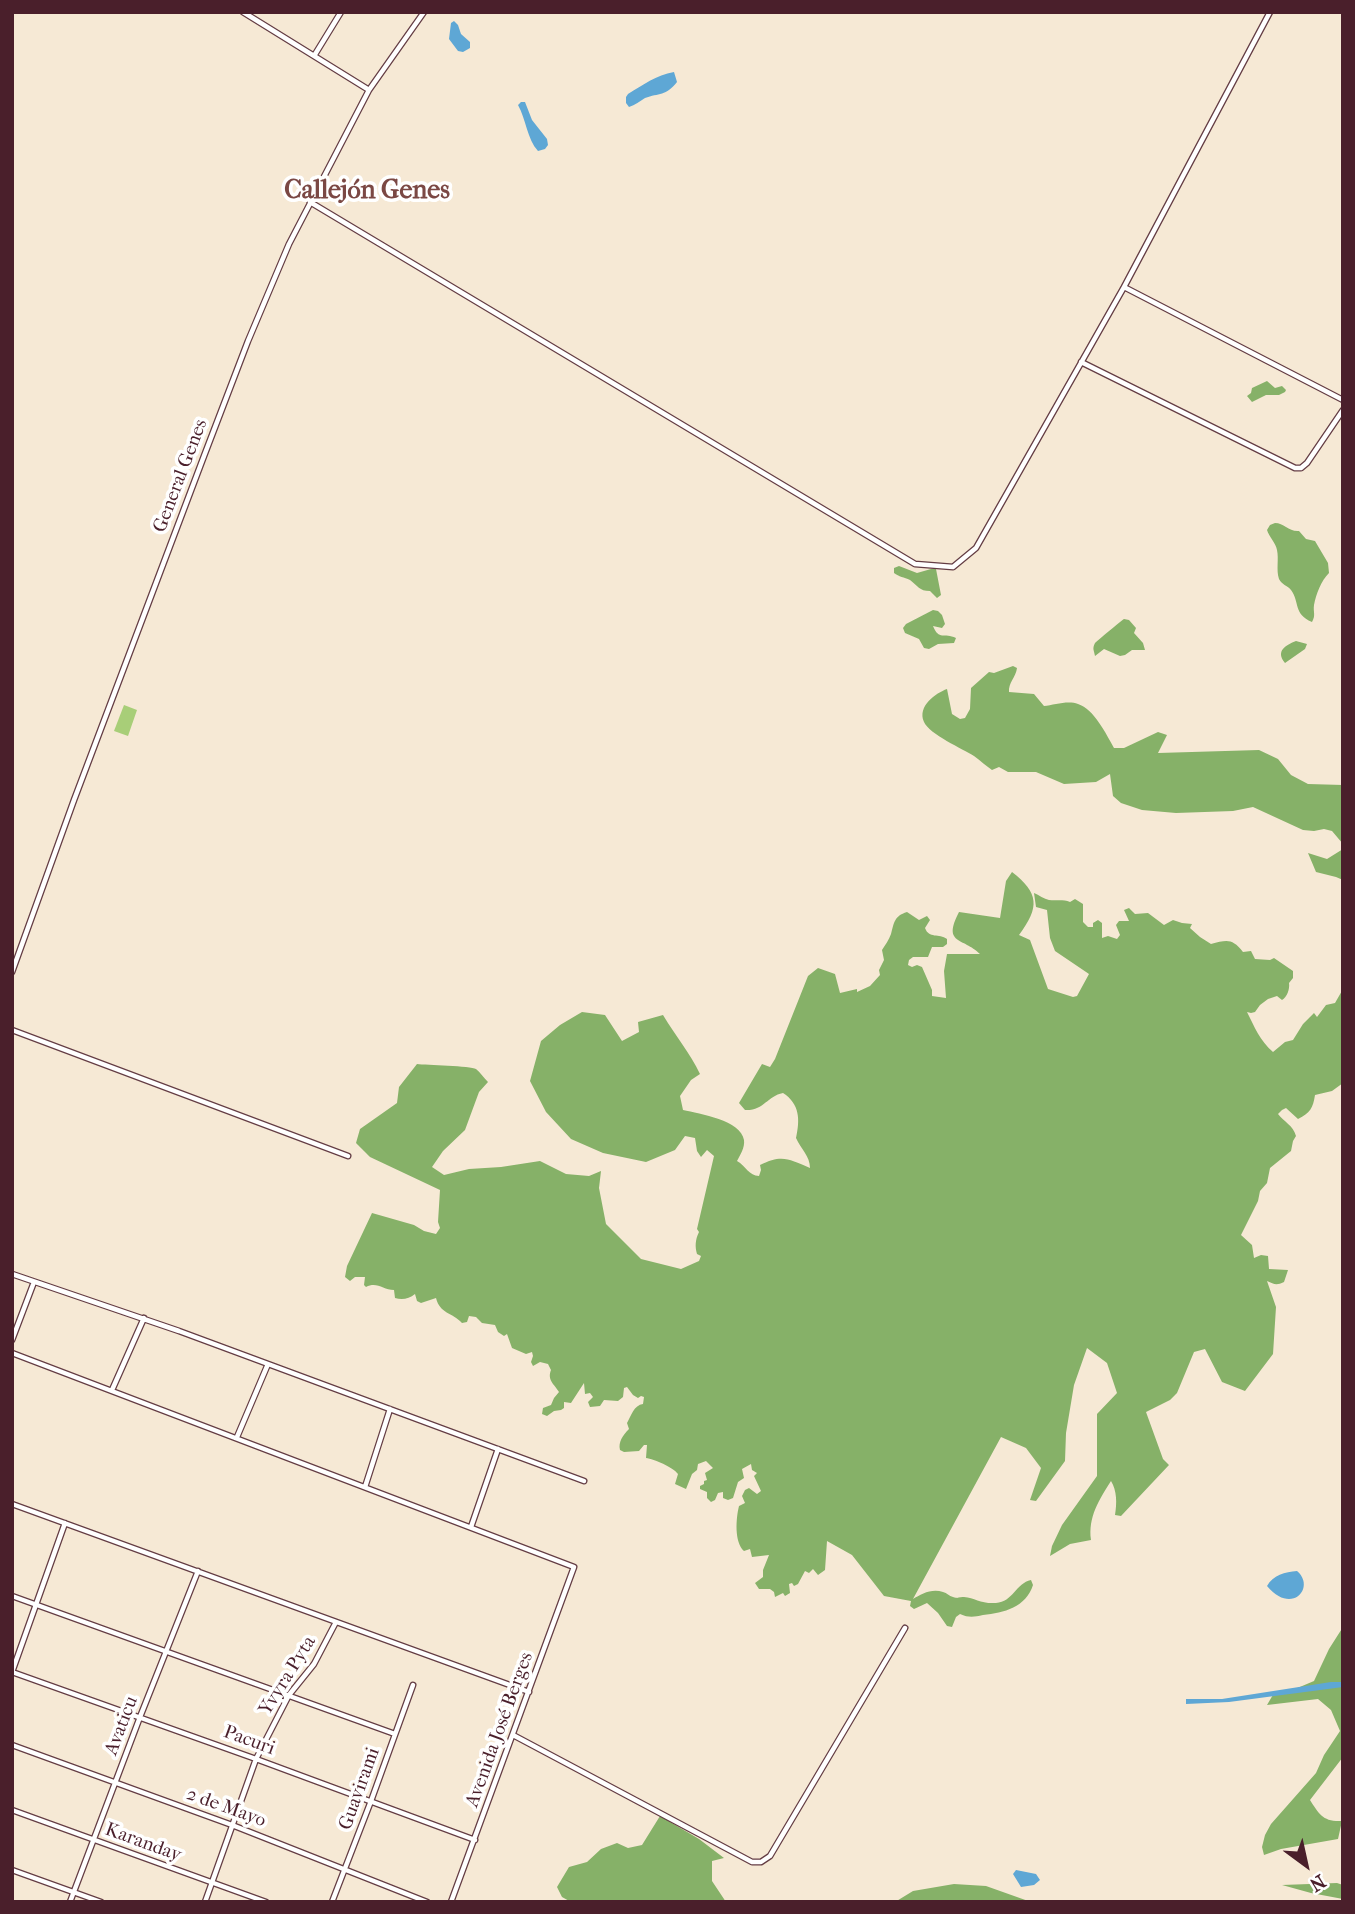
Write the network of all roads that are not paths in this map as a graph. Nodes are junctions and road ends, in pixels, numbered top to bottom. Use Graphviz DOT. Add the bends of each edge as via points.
graph roads {
  1 [pos="243,12"];
  2 [pos="256,12"];
  3 [pos="341,12"];
  4 [pos="424,12"];
  5 [pos="1270,12"];
  6 [pos="252,18"];
  7 [pos="314,56"];
  8 [pos="369,90"];
  9 [pos="310,202"];
  10 [pos="1124,287"];
  11 [pos="1082,362"];
  12 [pos="1343,400"];
  13 [pos="1343,410"];
  14 [pos="12,972"];
  15 [pos="12,1030"];
  16 [pos="348,1156"];
  17 [pos="12,1274"];
  18 [pos="34,1282"];
  19 [pos="144,1318"];
  20 [pos="12,1340"];
  21 [pos="12,1353"];
  22 [pos="268,1364"];
  23 [pos="112,1390"];
  24 [pos="390,1409"];
  25 [pos="237,1437"];
  26 [pos="498,1449"];
  27 [pos="584,1481"];
  28 [pos="365,1486"];
  29 [pos="12,1504"];
  30 [pos="65,1523"];
  31 [pos="471,1527"];
  32 [pos="198,1571"];
  33 [pos="12,1596"];
  34 [pos="37,1605"];
  35 [pos="336,1622"];
  36 [pos="905,1628"];
  37 [pos="166,1651"];
  38 [pos="12,1672"];
  39 [pos="412,1685"];
  40 [pos="529,1692"];
  41 [pos="289,1695"];
  42 [pos="140,1717"];
  43 [pos="395,1734"];
  44 [pos="513,1735"];
  45 [pos="12,1745"];
  46 [pos="256,1759"];
  47 [pos="116,1783"];
  48 [pos="371,1801"];
  49 [pos="12,1810"];
  50 [pos="232,1825"];
  51 [pos="475,1840"];
  52 [pos="94,1841"];
  53 [pos="345,1869"];
  54 [pos="12,1870"];
  55 [pos="211,1882"];
  56 [pos="74,1892"];
  57 [pos="70,1902"];
  58 [pos="101,1902"];
  59 [pos="205,1902"];
  60 [pos="266,1902"];
  61 [pos="332,1902"];
  62 [pos="427,1902"];
  63 [pos="451,1902"];
  1 -- 6 [label="street"];
  2 -- 6 [label="street"];
  3 -- 7 [label="street"];
  4 -- 8 [label="street, General Genes"];
  5 -- 10 [label="street"];
  6 -- 7 [label="street"];
  7 -- 8 [label="street"];
  8 -- 9 [label="street, General Genes"];
  9 -- 11 [label="street" via="915,564 953,567 976,548"];
  9 -- 14 [label="street, General Genes" via="248,341"];
  10 -- 11 [label="street"];
  10 -- 12 [label="street"];
  11 -- 13 [label="street" via="1295,468 1307,463"];
  15 -- 16 [label="street"];
  17 -- 18 [label="street"];
  18 -- 19 [label="street"];
  18 -- 20 [label="street"];
  19 -- 22 [label="street"];
  19 -- 23 [label="street"];
  21 -- 23 [label="street"];
  22 -- 24 [label="street"];
  22 -- 25 [label="street"];
  23 -- 25 [label="street"];
  24 -- 26 [label="street"];
  24 -- 28 [label="street"];
  25 -- 28 [label="street"];
  26 -- 27 [label="street"];
  26 -- 31 [label="street"];
  28 -- 31 [label="street"];
  29 -- 30 [label="street"];
  30 -- 32 [label="street"];
  30 -- 34 [label="street"];
  31 -- 40 [label="street, Avenida José Berges" via="574,1567"];
  32 -- 35 [label="street"];
  32 -- 37 [label="street, Avaticu"];
  33 -- 34 [label="street"];
  34 -- 37 [label="street"];
  34 -- 38 [label="street"];
  35 -- 40 [label="street"];
  35 -- 41 [label="street, Yvyra Pyta" via="314,1664"];
  36 -- 44 [label="street" via="769,1856 761,1862 752,1862"];
  37 -- 41 [label="street"];
  37 -- 42 [label="street, Avaticu"];
  38 -- 42 [label="street, Pacuri"];
  39 -- 43 [label="street, Guavirami"];
  40 -- 44 [label="street, Avenida José Berges"];
  41 -- 43 [label="street"];
  41 -- 46 [label="street, Yvyra Pyta"];
  42 -- 46 [label="street, Pacuri"];
  42 -- 47 [label="street, Avaticu"];
  43 -- 48 [label="street, Guavirami"];
  44 -- 51 [label="street, Avenida José Berges"];
  45 -- 47 [label="street, 2 de Mayo"];
  46 -- 48 [label="street, Pacuri"];
  46 -- 50 [label="street, Yvyra Pyta"];
  47 -- 50 [label="street, 2 de Mayo"];
  47 -- 52 [label="street, Avaticu"];
  48 -- 51 [label="street, Pacuri"];
  48 -- 53 [label="street, Guavirami"];
  49 -- 52 [label="street, Karanday"];
  50 -- 53 [label="street, 2 de Mayo"];
  50 -- 55 [label="street, Yvyra Pyta"];
  51 -- 63 [label="street, Avenida José Berges"];
  52 -- 55 [label="street, Karanday"];
  52 -- 56 [label="street, Avaticu"];
  53 -- 61 [label="street, Guavirami"];
  53 -- 62 [label="street, 2 de Mayo"];
  54 -- 56 [label="street"];
  55 -- 59 [label="street, Yvyra Pyta"];
  55 -- 60 [label="street, Karanday"];
  56 -- 57 [label="street, Avaticu"];
  56 -- 58 [label="street"];
}
